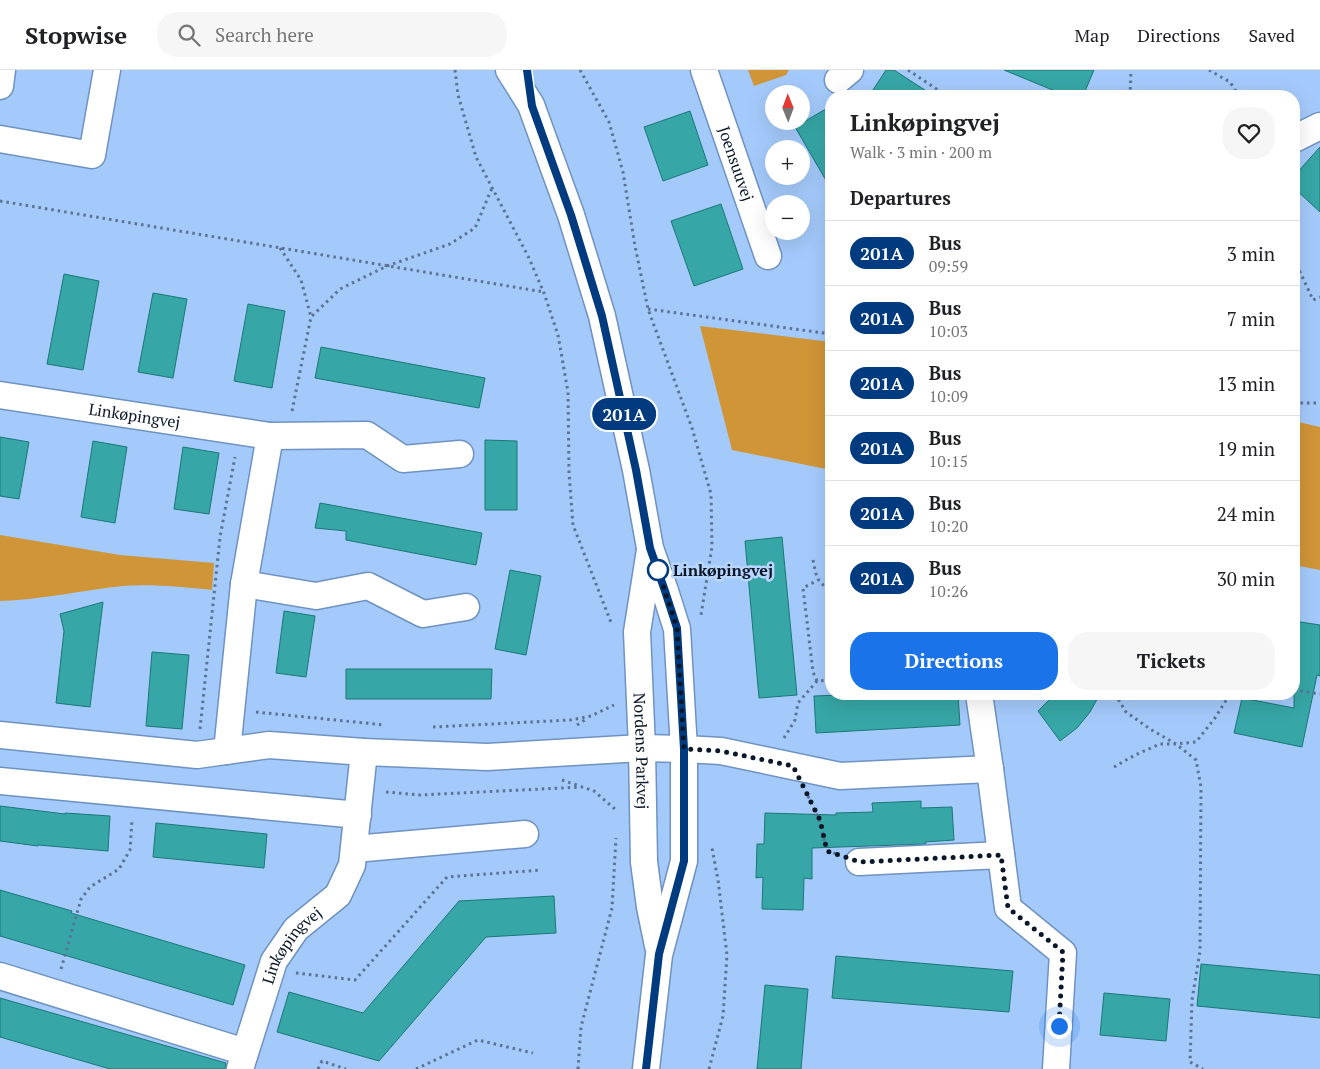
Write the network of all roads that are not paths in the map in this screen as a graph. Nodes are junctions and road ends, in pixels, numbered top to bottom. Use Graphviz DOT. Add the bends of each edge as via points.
graph roads {
  1 [pos="2,70"];
  2 [pos="107,70"];
  3 [pos="509,70"];
  4 [pos="527,70"];
  5 [pos="704,70"];
  6 [pos="0,86"];
  7 [pos="532,106"];
  8 [pos="1320,126"];
  9 [pos="1300,136"];
  10 [pos="0,139"];
  11 [pos="768,256"];
  12 [pos="0,395"];
  13 [pos="270,436"];
  14 [pos="460,454"];
  15 [pos="650,548"];
  16 [pos="244,584"];
  17 [pos="466,607"];
  18 [pos="980,700"];
  19 [pos="0,735"];
  20 [pos="642,748"];
  21 [pos="684,749"];
  22 [pos="226,751"];
  23 [pos="364,752"];
  24 [pos="990,769"];
  25 [pos="0,781"];
  26 [pos="358,815"];
  27 [pos="525,834"];
  28 [pos="354,849"];
  29 [pos="1001,855"];
  30 [pos="860,862"];
  31 [pos="659,954"];
  32 [pos="0,976"];
  33 [pos="242,1061"];
  34 [pos="646,1069"];
  35 [pos="1056,1069"];
  1 -- 6 [label="street"];
  2 -- 10 [label="street" via="92,155"];
  3 -- 7 [label="street, Nordens Parkvej"];
  4 -- 7 [label="street, Nordens Parkvej"];
  5 -- 11 [label="street, Joensuuvej"];
  7 -- 15 [label="street, Nordens Parkvej" via="571,215 602,316"];
  8 -- 9 [label="street"];
  12 -- 13 [label="street, Linkøpingvej"];
  13 -- 14 [label="street, Linkøpingvej" via="367,435 403,459"];
  13 -- 16 [label="street"];
  15 -- 20 [label="street, Nordens Parkvej" via="637,632"];
  15 -- 21 [label="street, Nordens Parkvej" via="677,628"];
  16 -- 17 [label="street" via="316,596 368,586 423,614"];
  16 -- 22 [label="street"];
  18 -- 24 [label="street"];
  19 -- 22 [label="street" via="197,755"];
  20 -- 21 [label="street"];
  20 -- 23 [label="street" via="487,757"];
  20 -- 31 [label="street, Nordens Parkvej" via="644,862"];
  21 -- 24 [label="street" via="721,751 840,776"];
  21 -- 31 [label="street, Nordens Parkvej" via="684,861"];
  22 -- 23 [label="street" via="269,745"];
  23 -- 26 [label="street, Linkøpingvej"];
  24 -- 29 [label="street"];
  25 -- 26 [label="street"];
  26 -- 28 [label="street, Linkøpingvej"];
  27 -- 28 [label="street"];
  28 -- 33 [label="street, Linkøpingvej" via="352,865 338,895 296,929 274,961"];
  29 -- 30 [label="street"];
  29 -- 35 [label="street" via="1008,908 1063,952"];
  31 -- 34 [label="street, Nordens Parkvej"];
  32 -- 33 [label="street, Linkøpingvej"];
}
